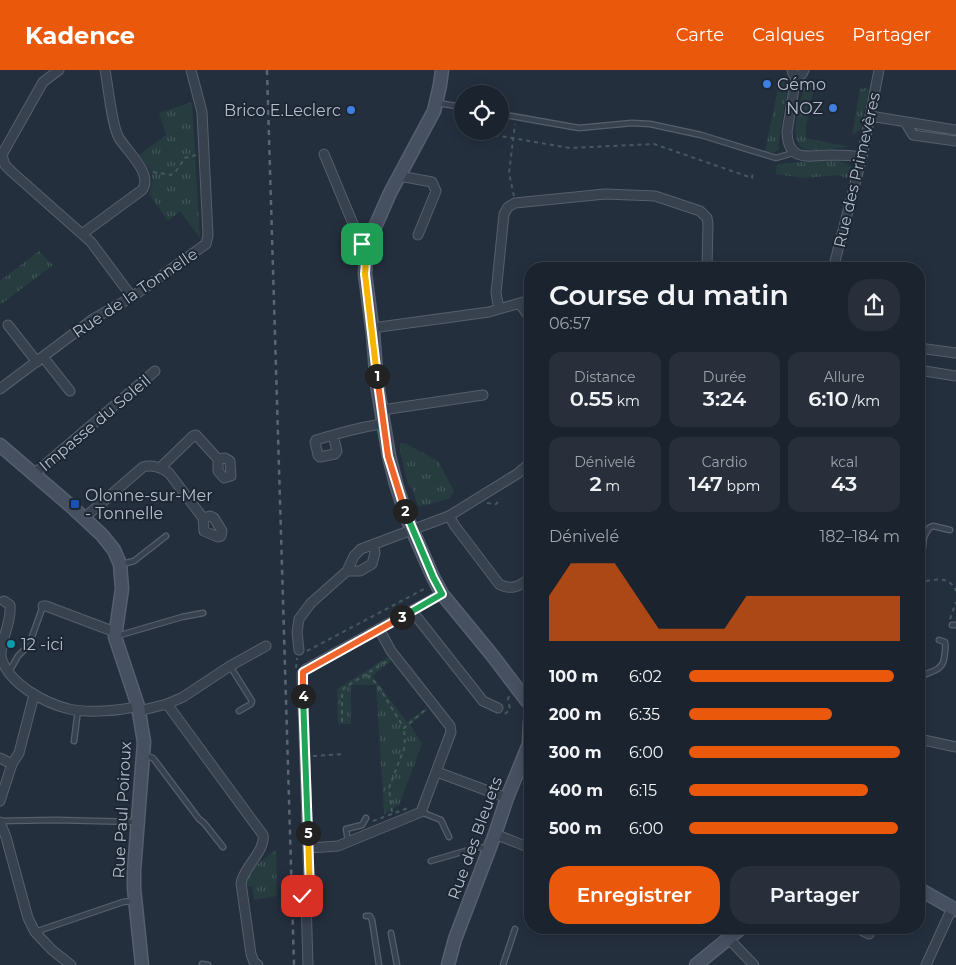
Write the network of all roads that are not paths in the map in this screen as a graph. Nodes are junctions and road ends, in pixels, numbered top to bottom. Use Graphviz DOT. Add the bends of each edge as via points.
graph roads {
  1 [pos="60,70"];
  2 [pos="105,70"];
  3 [pos="191,70"];
  4 [pos="442,70"];
  5 [pos="879,70"];
  6 [pos="797,72"];
  7 [pos="436,102"];
  8 [pos="454,105"];
  9 [pos="509,116"];
  10 [pos="870,116"];
  11 [pos="905,122"];
  12 [pos="956,130"];
  13 [pos="956,141"];
  14 [pos="793,153"];
  15 [pos="324,154"];
  16 [pos="862,157"];
  17 [pos="399,176"];
  18 [pos="82,234"];
  19 [pos="418,235"];
  20 [pos="367,245"];
  21 [pos="707,262"];
  22 [pos="835,262"];
  23 [pos="132,297"];
  24 [pos="524,302"];
  25 [pos="520,304"];
  26 [pos="500,310"];
  27 [pos="524,310"];
  28 [pos="8,325"];
  29 [pos="372,328"];
  30 [pos="925,349"];
  31 [pos="956,353"];
  32 [pos="40,359"];
  33 [pos="155,371"];
  34 [pos="925,371"];
  35 [pos="956,376"];
  36 [pos="0,389"];
  37 [pos="70,391"];
  38 [pos="483,395"];
  39 [pos="382,410"];
  40 [pos="384,424"];
  41 [pos="333,435"];
  42 [pos="0,444"];
  43 [pos="218,460"];
  44 [pos="160,468"];
  45 [pos="524,468"];
  46 [pos="34,474"];
  47 [pos="449,516"];
  48 [pos="84,518"];
  49 [pos="203,518"];
  50 [pos="412,529"];
  51 [pos="950,530"];
  52 [pos="925,534"];
  53 [pos="166,536"];
  54 [pos="374,545"];
  55 [pos="120,564"];
  56 [pos="347,571"];
  57 [pos="524,582"];
  58 [pos="442,594"];
  59 [pos="4,601"];
  60 [pos="43,606"];
  61 [pos="412,611"];
  62 [pos="203,613"];
  63 [pos="378,630"];
  64 [pos="115,634"];
  65 [pos="939,640"];
  66 [pos="266,646"];
  67 [pos="301,652"];
  68 [pos="230,666"];
  69 [pos="9,672"];
  70 [pos="925,675"];
  71 [pos="34,695"];
  72 [pos="524,698"];
  73 [pos="167,704"];
  74 [pos="139,708"];
  75 [pos="498,708"];
  76 [pos="78,710"];
  77 [pos="239,711"];
  78 [pos="925,740"];
  79 [pos="74,742"];
  80 [pos="956,747"];
  81 [pos="143,754"];
  82 [pos="0,758"];
  83 [pos="12,764"];
  84 [pos="524,764"];
  85 [pos="437,772"];
  86 [pos="507,798"];
  87 [pos="0,801"];
  88 [pos="421,812"];
  89 [pos="366,818"];
  90 [pos="0,821"];
  91 [pos="137,822"];
  92 [pos="495,834"];
  93 [pos="449,837"];
  94 [pos="348,842"];
  95 [pos="524,846"];
  96 [pos="223,848"];
  97 [pos="308,848"];
  98 [pos="490,849"];
  99 [pos="431,861"];
  100 [pos="925,892"];
  101 [pos="135,901"];
  102 [pos="954,909"];
  103 [pos="366,916"];
  104 [pos="515,929"];
  105 [pos="35,932"];
  106 [pos="392,933"];
  107 [pos="733,934"];
  108 [pos="728,938"];
  109 [pos="202,964"];
  110 [pos="71,965"];
  111 [pos="142,965"];
  112 [pos="208,965"];
  113 [pos="258,965"];
  114 [pos="308,965"];
  115 [pos="379,965"];
  116 [pos="397,965"];
  117 [pos="448,965"];
  118 [pos="503,965"];
  119 [pos="696,965"];
  120 [pos="754,965"];
  121 [pos="926,965"];
  1 -- 18 [label="street" via="43,82 2,156 12,172"];
  2 -- 18 [label="street" via="116,134 144,172 146,182 142,190"];
  3 -- 23 [label="street, Rue de la Tonnelle" via="202,112 207,241"];
  4 -- 7 [label="street"];
  5 -- 10 [label="street, Rue des Primevères"];
  6 -- 14 [label="street" via="787,132"];
  7 -- 8 [label="lane"];
  7 -- 17 [label="street" via="426,128"];
  9 -- 14 [label="lane" via="579,128 650,124 701,135 776,158"];
  10 -- 11 [label="street"];
  10 -- 16 [label="street, Rue des Primevères"];
  11 -- 12 [label="street"];
  11 -- 13 [label="street" via="913,135"];
  14 -- 16 [label="street" via="804,157"];
  15 -- 20 [label="street" via="361,243"];
  16 -- 22 [label="street, Rue des Primevères"];
  17 -- 19 [label="street" via="432,182 435,187"];
  17 -- 20 [label="street"];
  18 -- 23 [label="street"];
  20 -- 29 [label="street" via="365,274"];
  21 -- 26 [label="street" via="707,218 700,211 667,199 605,194 515,203 504,214 496,293"];
  23 -- 32 [label="street, Rue de la Tonnelle" via="93,320"];
  24 -- 25 [label="street"];
  25 -- 26 [label="street"];
  25 -- 27 [label="street"];
  26 -- 29 [label="street"];
  28 -- 32 [label="street"];
  29 -- 39 [label="street"];
  30 -- 31 [label="street"];
  32 -- 36 [label="street, Rue de la Tonnelle"];
  32 -- 37 [label="street"];
  33 -- 46 [label="street, Impasse du Soleil"];
  34 -- 35 [label="street"];
  38 -- 39 [label="street"];
  39 -- 40 [label="street"];
  40 -- 41 [label="street"];
  40 -- 50 [label="street" via="388,456"];
  42 -- 46 [label="street, Rue Paul Poiroux"];
  43 -- 44 [label="street" via="196,435"];
  44 -- 48 [label="street" via="143,467"];
  44 -- 49 [label="street" via="169,473"];
  45 -- 47 [label="street"];
  46 -- 48 [label="street, Rue Paul Poiroux"];
  47 -- 50 [label="street"];
  47 -- 57 [label="street" via="499,584 509,588"];
  48 -- 55 [label="street, Rue Paul Poiroux" via="110,545"];
  50 -- 54 [label="street"];
  50 -- 58 [label="street"];
  51 -- 52 [label="lane" via="933,526"];
  53 -- 55 [label="lane" via="134,561"];
  54 -- 56 [label="street" via="357,551"];
  54 -- 56 [label="street" via="372,564 360,571"];
  55 -- 64 [label="street, Rue Paul Poiroux" via="122,596"];
  56 -- 67 [label="street" via="311,603 299,619 297,632"];
  58 -- 61 [label="street"];
  58 -- 72 [label="street"];
  59 -- 69 [label="street" via="10,605 11,614 0,654"];
  60 -- 64 [label="street"];
  60 -- 69 [label="lane" via="29,645"];
  61 -- 63 [label="street"];
  61 -- 75 [label="street" via="483,701"];
  62 -- 64 [label="lane"];
  63 -- 85 [label="street" via="450,726 451,732"];
  63 -- 97 [label="street" via="300,674"];
  64 -- 74 [label="street, Rue Paul Poiroux"];
  65 -- 70 [label="lane" via="945,642 946,648 943,665"];
  66 -- 68 [label="street"];
  68 -- 73 [label="street"];
  68 -- 77 [label="lane" via="252,701"];
  69 -- 71 [label="street"];
  71 -- 76 [label="street" via="64,708"];
  71 -- 83 [label="street" via="19,753"];
  73 -- 74 [label="street"];
  73 -- 113 [label="street" via="263,835 263,845 241,883 251,954"];
  74 -- 76 [label="street"];
  74 -- 81 [label="street, Rue Paul Poiroux"];
  76 -- 79 [label="lane"];
  78 -- 80 [label="street"];
  81 -- 91 [label="street, Rue Paul Poiroux"];
  81 -- 96 [label="lane" via="153,758"];
  82 -- 83 [label="street"];
  83 -- 87 [label="street"];
  84 -- 86 [label="street, Rue des Bleuets"];
  85 -- 86 [label="street"];
  85 -- 88 [label="street"];
  86 -- 92 [label="street, Rue des Bleuets"];
  88 -- 93 [label="lane" via="441,820"];
  88 -- 94 [label="street"];
  89 -- 94 [label="lane" via="362,825 346,828"];
  90 -- 91 [label="lane"];
  90 -- 105 [label="street" via="21,896"];
  91 -- 101 [label="street, Rue Paul Poiroux"];
  92 -- 95 [label="street"];
  92 -- 98 [label="street, Rue des Bleuets"];
  94 -- 97 [label="street"];
  97 -- 114 [label="street"];
  98 -- 99 [label="lane" via="479,847"];
  98 -- 117 [label="street, Rue des Bleuets"];
  100 -- 102 [label="street"];
  101 -- 105 [label="lane"];
  101 -- 111 [label="street, Rue Paul Poiroux"];
  102 -- 121 [label="street"];
  103 -- 115 [label="lane" via="372,920"];
  104 -- 118 [label="lane"];
  105 -- 110 [label="street"];
  106 -- 116 [label="lane"];
  107 -- 108 [label="street"];
  108 -- 119 [label="street"];
  108 -- 120 [label="street"];
  109 -- 112 [label="lane"];
}
